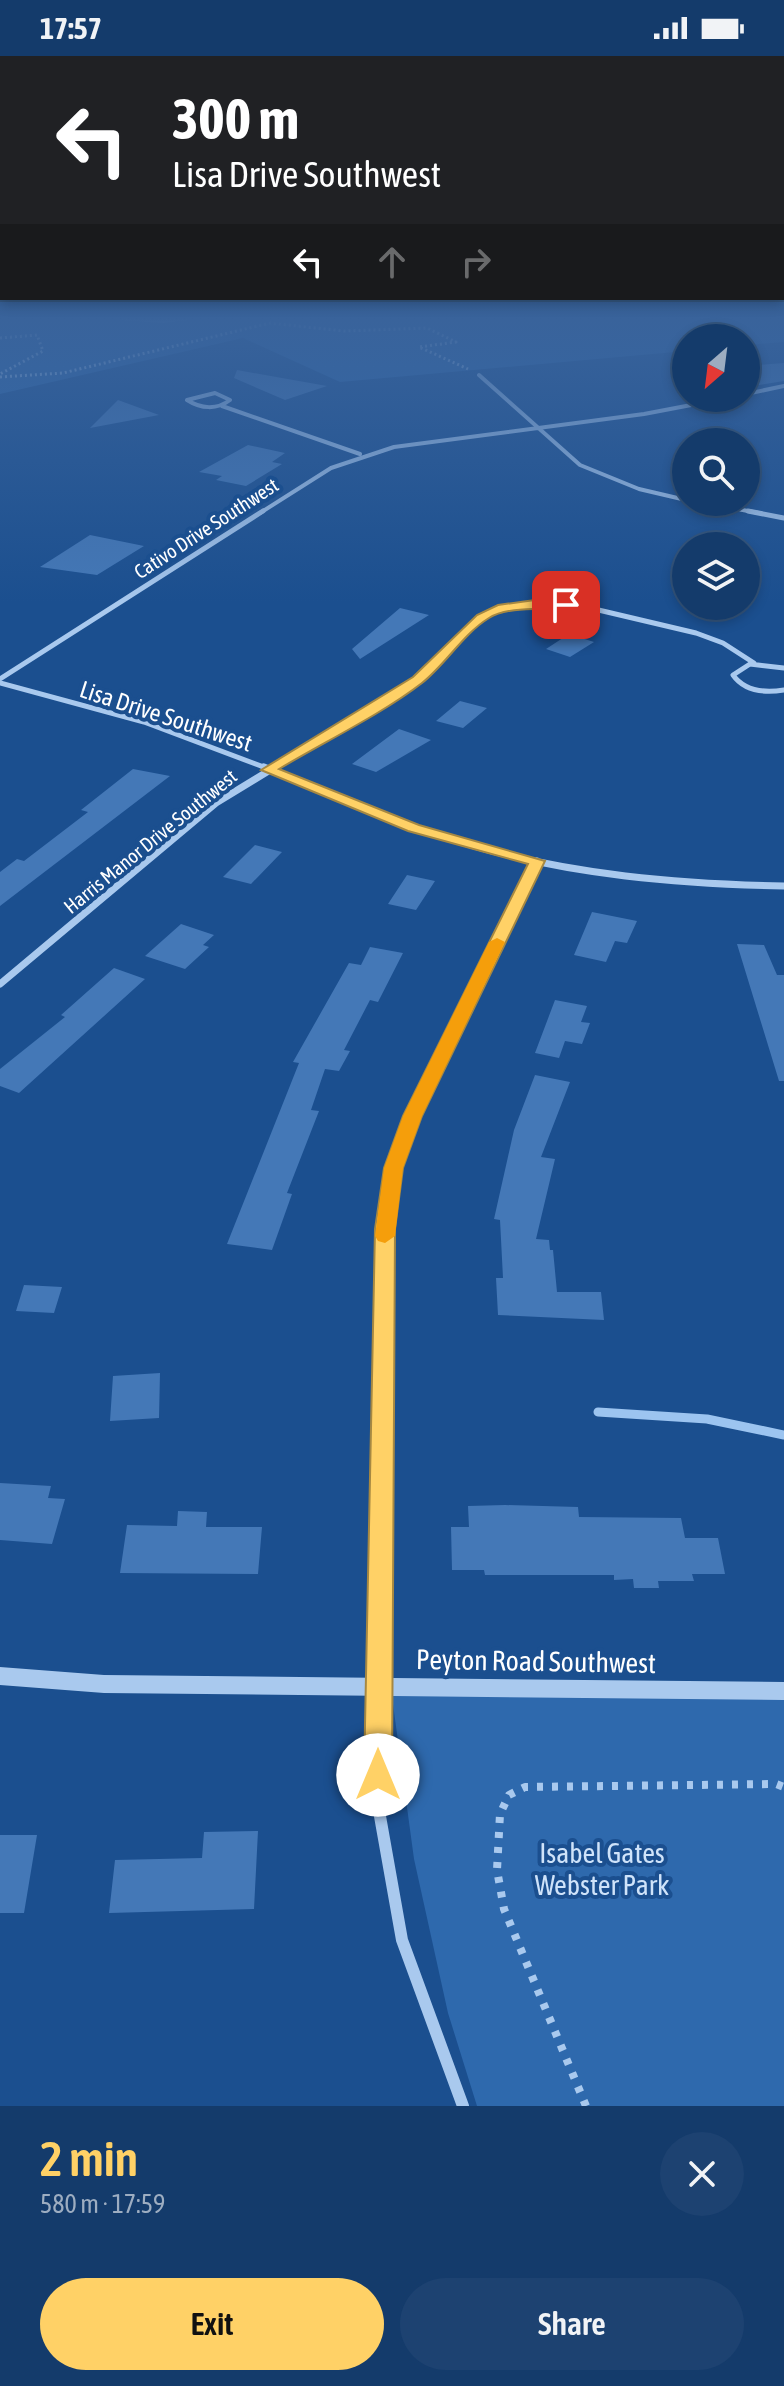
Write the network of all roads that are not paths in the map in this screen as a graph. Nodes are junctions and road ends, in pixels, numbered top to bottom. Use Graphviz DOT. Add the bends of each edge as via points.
graph roads {
  1 [pos="238,412"];
  2 [pos="519,412"];
  3 [pos="664,412"];
  4 [pos="536,427"];
  5 [pos="360,454"];
  6 [pos="672,496"];
  7 [pos="760,513"];
  8 [pos="784,518"];
  9 [pos="754,663"];
  10 [pos="784,668"];
  11 [pos="0,681"];
  12 [pos="784,690"];
  13 [pos="268,770"];
  14 [pos="537,861"];
  15 [pos="784,886"];
  16 [pos="0,984"];
  17 [pos="0,1676"];
  18 [pos="377,1687"];
  19 [pos="784,1691"];
  20 [pos="463,2106"];
  1 -- 5 [label="street"];
  2 -- 4 [label="street"];
  3 -- 4 [label="street, Cativo Drive Southwest"];
  4 -- 5 [label="street, Cativo Drive Southwest" via="411,442"];
  4 -- 6 [label="street" via="567,455 607,478"];
  5 -- 11 [label="street, Cativo Drive Southwest"];
  7 -- 8 [label="street"];
  9 -- 10 [label="street, Harris Manor Drive Southwest"];
  9 -- 12 [label="street" via="736,669 736,680 753,689"];
  9 -- 13 [label="street, Harris Manor Drive Southwest" via="696,633 590,608 542,603 498,609 481,618 418,680"];
  11 -- 13 [label="street, Lisa Drive Southwest" via="163,729"];
  13 -- 14 [label="street, Lisa Drive Southwest" via="414,828"];
  13 -- 16 [label="street, Harris Manor Drive Southwest" via="216,803"];
  14 -- 15 [label="street, Lisa Drive Southwest" via="675,882"];
  14 -- 18 [label="street" via="412,1116 394,1168 385,1229"];
  17 -- 18 [label="street, Peyton Road Southwest" via="104,1684"];
  18 -- 19 [label="street, Peyton Road Southwest"];
  18 -- 20 [label="street" via="378,1805 402,1940"];
}
